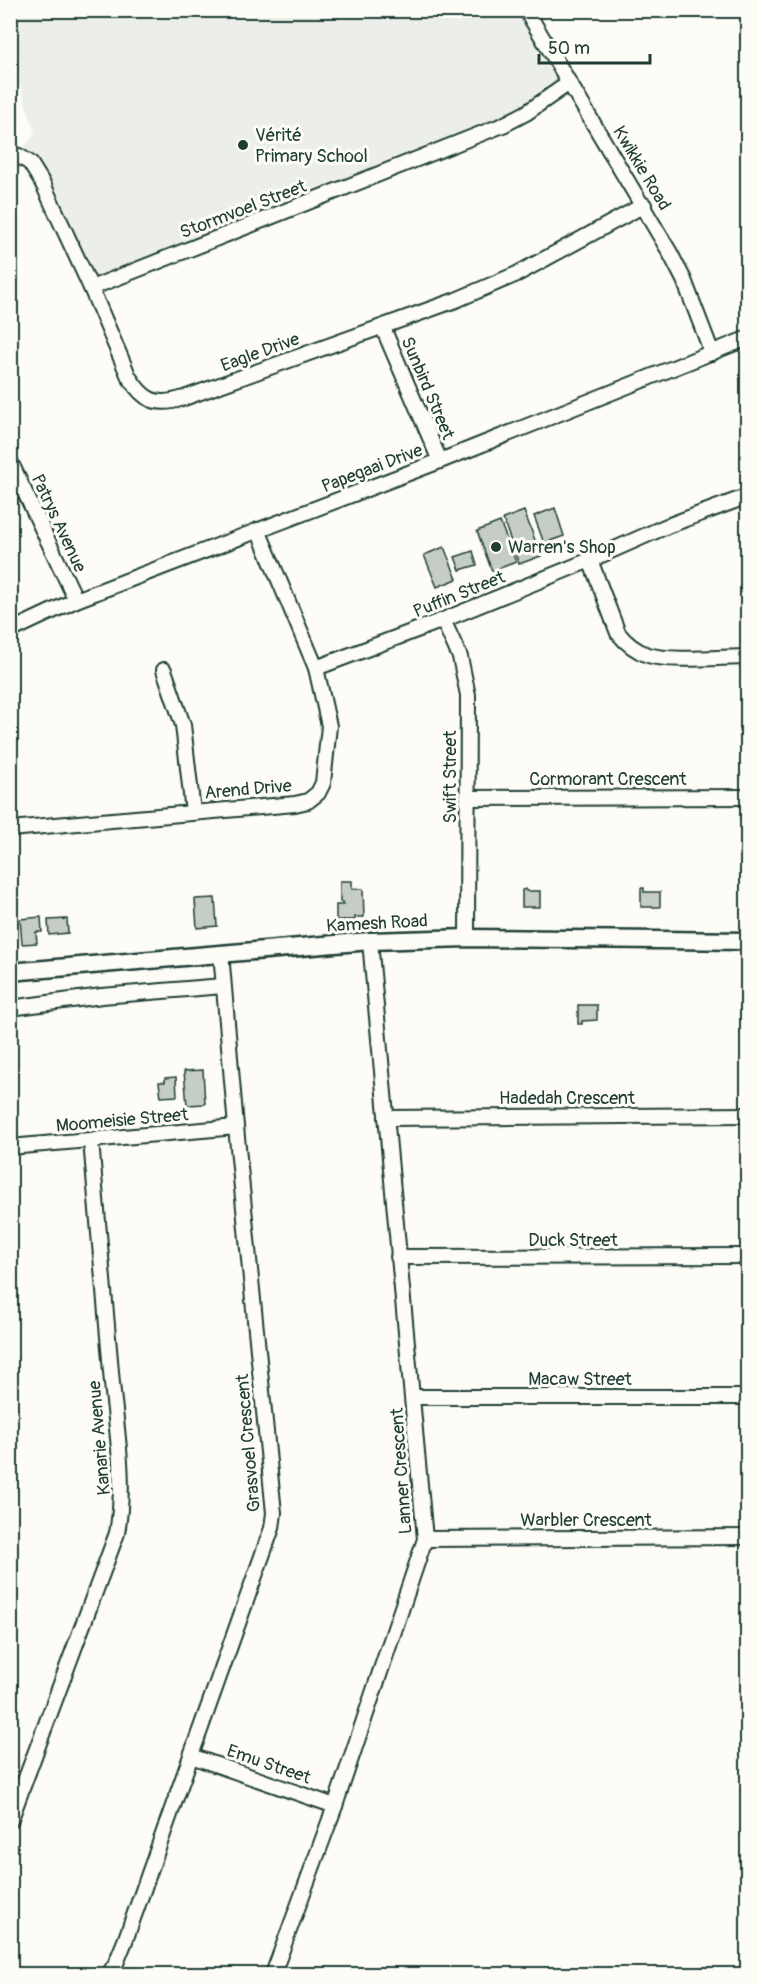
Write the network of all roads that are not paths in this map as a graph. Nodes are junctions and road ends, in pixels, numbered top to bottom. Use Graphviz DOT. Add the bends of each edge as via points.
graph roads {
  1 [pos="526,10"];
  2 [pos="569,83"];
  3 [pos="10,154"];
  4 [pos="644,206"];
  5 [pos="92,288"];
  6 [pos="383,328"];
  7 [pos="747,338"];
  8 [pos="712,353"];
  9 [pos="440,461"];
  10 [pos="11,463"];
  11 [pos="747,496"];
  12 [pos="258,530"];
  13 [pos="590,560"];
  14 [pos="76,600"];
  15 [pos="443,620"];
  16 [pos="10,632"];
  17 [pos="747,657"];
  18 [pos="316,668"];
  19 [pos="165,669"];
  20 [pos="747,797"];
  21 [pos="469,798"];
  22 [pos="193,812"];
  23 [pos="10,829"];
  24 [pos="467,938"];
  25 [pos="747,940"];
  26 [pos="370,941"];
  27 [pos="221,954"];
  28 [pos="10,972"];
  29 [pos="223,986"];
  30 [pos="10,1008"];
  31 [pos="747,1115"];
  32 [pos="386,1118"];
  33 [pos="236,1127"];
  34 [pos="91,1141"];
  35 [pos="10,1147"];
  36 [pos="747,1256"];
  37 [pos="398,1257"];
  38 [pos="413,1397"];
  39 [pos="747,1397"];
  40 [pos="747,1537"];
  41 [pos="426,1539"];
  42 [pos="191,1756"];
  43 [pos="334,1806"];
  44 [pos="10,1821"];
  45 [pos="109,1974"];
  46 [pos="275,1974"];
  1 -- 2 [label="street, Kwikkie Road"];
  2 -- 4 [label="street, Kwikkie Road"];
  2 -- 5 [label="street, Stormvoel Street" via="503,125"];
  3 -- 5 [label="street, Eagle Drive" via="30,163 43,184"];
  4 -- 6 [label="street, Eagle Drive" via="517,274"];
  4 -- 8 [label="street, Kwikkie Road" via="684,280"];
  5 -- 6 [label="street, Eagle Drive" via="129,377 147,399 159,403 184,399"];
  6 -- 9 [label="street, Sunbird Street"];
  7 -- 8 [label="street, Papegaai Drive"];
  8 -- 9 [label="street, Papegaai Drive"];
  9 -- 12 [label="street, Papegaai Drive"];
  10 -- 14 [label="street, Patrys Avenue"];
  11 -- 13 [label="street, Puffin Street"];
  12 -- 14 [label="street, Papegaai Drive"];
  12 -- 18 [label="street, Arend Drive"];
  13 -- 15 [label="street, Puffin Street"];
  13 -- 17 [label="street" via="618,633 635,649 657,657"];
  14 -- 16 [label="street, Papegaai Drive"];
  15 -- 18 [label="street, Puffin Street"];
  15 -- 21 [label="street, Swift Street" via="460,657 468,695"];
  18 -- 22 [label="street, Arend Drive" via="329,726 326,768 318,793 296,804"];
  19 -- 22 [label="street" via="183,725"];
  20 -- 21 [label="street, Cormorant Crescent"];
  21 -- 24 [label="street, Swift Street"];
  22 -- 23 [label="street, Arend Drive"];
  24 -- 25 [label="street, Kamesh Road"];
  24 -- 26 [label="street, Kamesh Road"];
  26 -- 27 [label="street, Kamesh Road"];
  26 -- 32 [label="street, Lanner Crescent"];
  27 -- 28 [label="street, Kamesh Road"];
  27 -- 29 [label="street, Grasvoel Crescent"];
  29 -- 30 [label="street"];
  29 -- 33 [label="street, Grasvoel Crescent"];
  31 -- 32 [label="street, Hadedah Crescent"];
  32 -- 37 [label="street, Lanner Crescent"];
  33 -- 34 [label="street, Moomeisie Street"];
  33 -- 42 [label="street, Grasvoel Crescent" via="274,1513 261,1561"];
  34 -- 35 [label="street, Moomeisie Street"];
  34 -- 44 [label="street, Kanarie Avenue" via="122,1470 122,1508 117,1533"];
  36 -- 37 [label="street, Duck Street"];
  37 -- 38 [label="street, Lanner Crescent"];
  38 -- 39 [label="street, Macaw Street"];
  38 -- 41 [label="street, Lanner Crescent"];
  40 -- 41 [label="street, Warbler Crescent"];
  41 -- 43 [label="street, Lanner Crescent"];
  42 -- 43 [label="street, Emu Street"];
  42 -- 45 [label="street, Grasvoel Crescent"];
  43 -- 46 [label="street, Lanner Crescent"];
}
